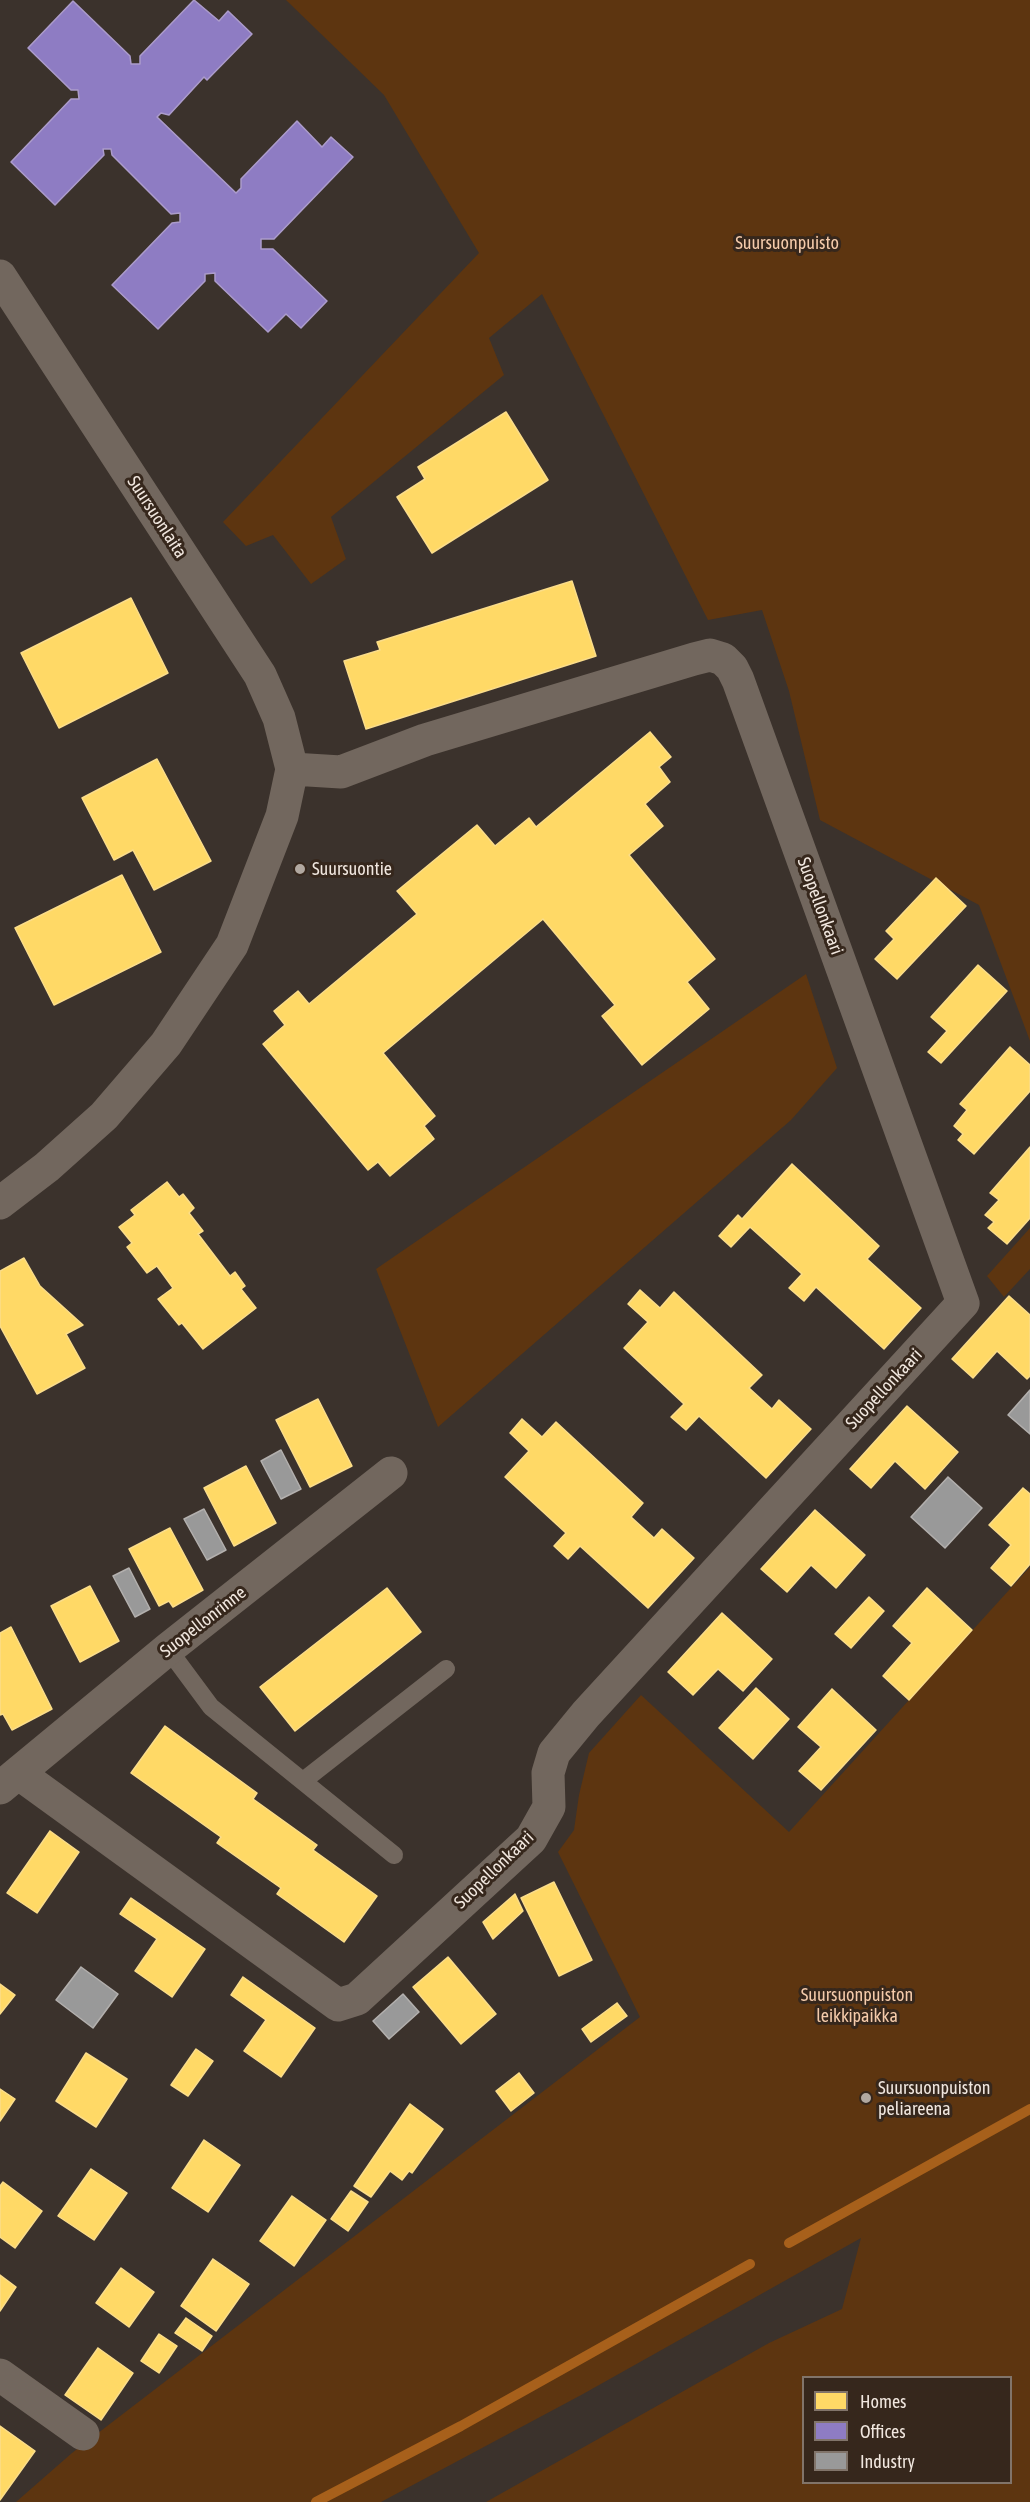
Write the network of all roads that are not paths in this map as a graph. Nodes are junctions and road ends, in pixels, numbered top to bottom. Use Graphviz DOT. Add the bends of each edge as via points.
graph roads {
  1 [pos="0,276"];
  2 [pos="292,768"];
  3 [pos="0,1203"];
  4 [pos="391,1473"];
  5 [pos="168,1649"];
  6 [pos="446,1669"];
  7 [pos="9,1781"];
  8 [pos="303,1781"];
  9 [pos="394,1855"];
  10 [pos="0,2375"];
  11 [pos="83,2434"];
  1 -- 2 [label="street, Suursuonlaita" via="260,675 279,718"];
  2 -- 3 [label="street" via="282,816 232,945 166,1044 104,1116"];
  2 -- 7 [label="street, Suopellonkaari" via="341,772 425,740 710,654 723,659 738,681 963,1303 554,1753 548,1773 549,1807 531,1839 357,1999 338,2005"];
  4 -- 5 [label="street, Suopellonrinne"];
  5 -- 7 [label="street, Suopellonrinne"];
  5 -- 8 [label="lane" via="211,1707"];
  6 -- 8 [label="lane"];
  8 -- 9 [label="lane"];
  10 -- 11 [label="street"];
}
